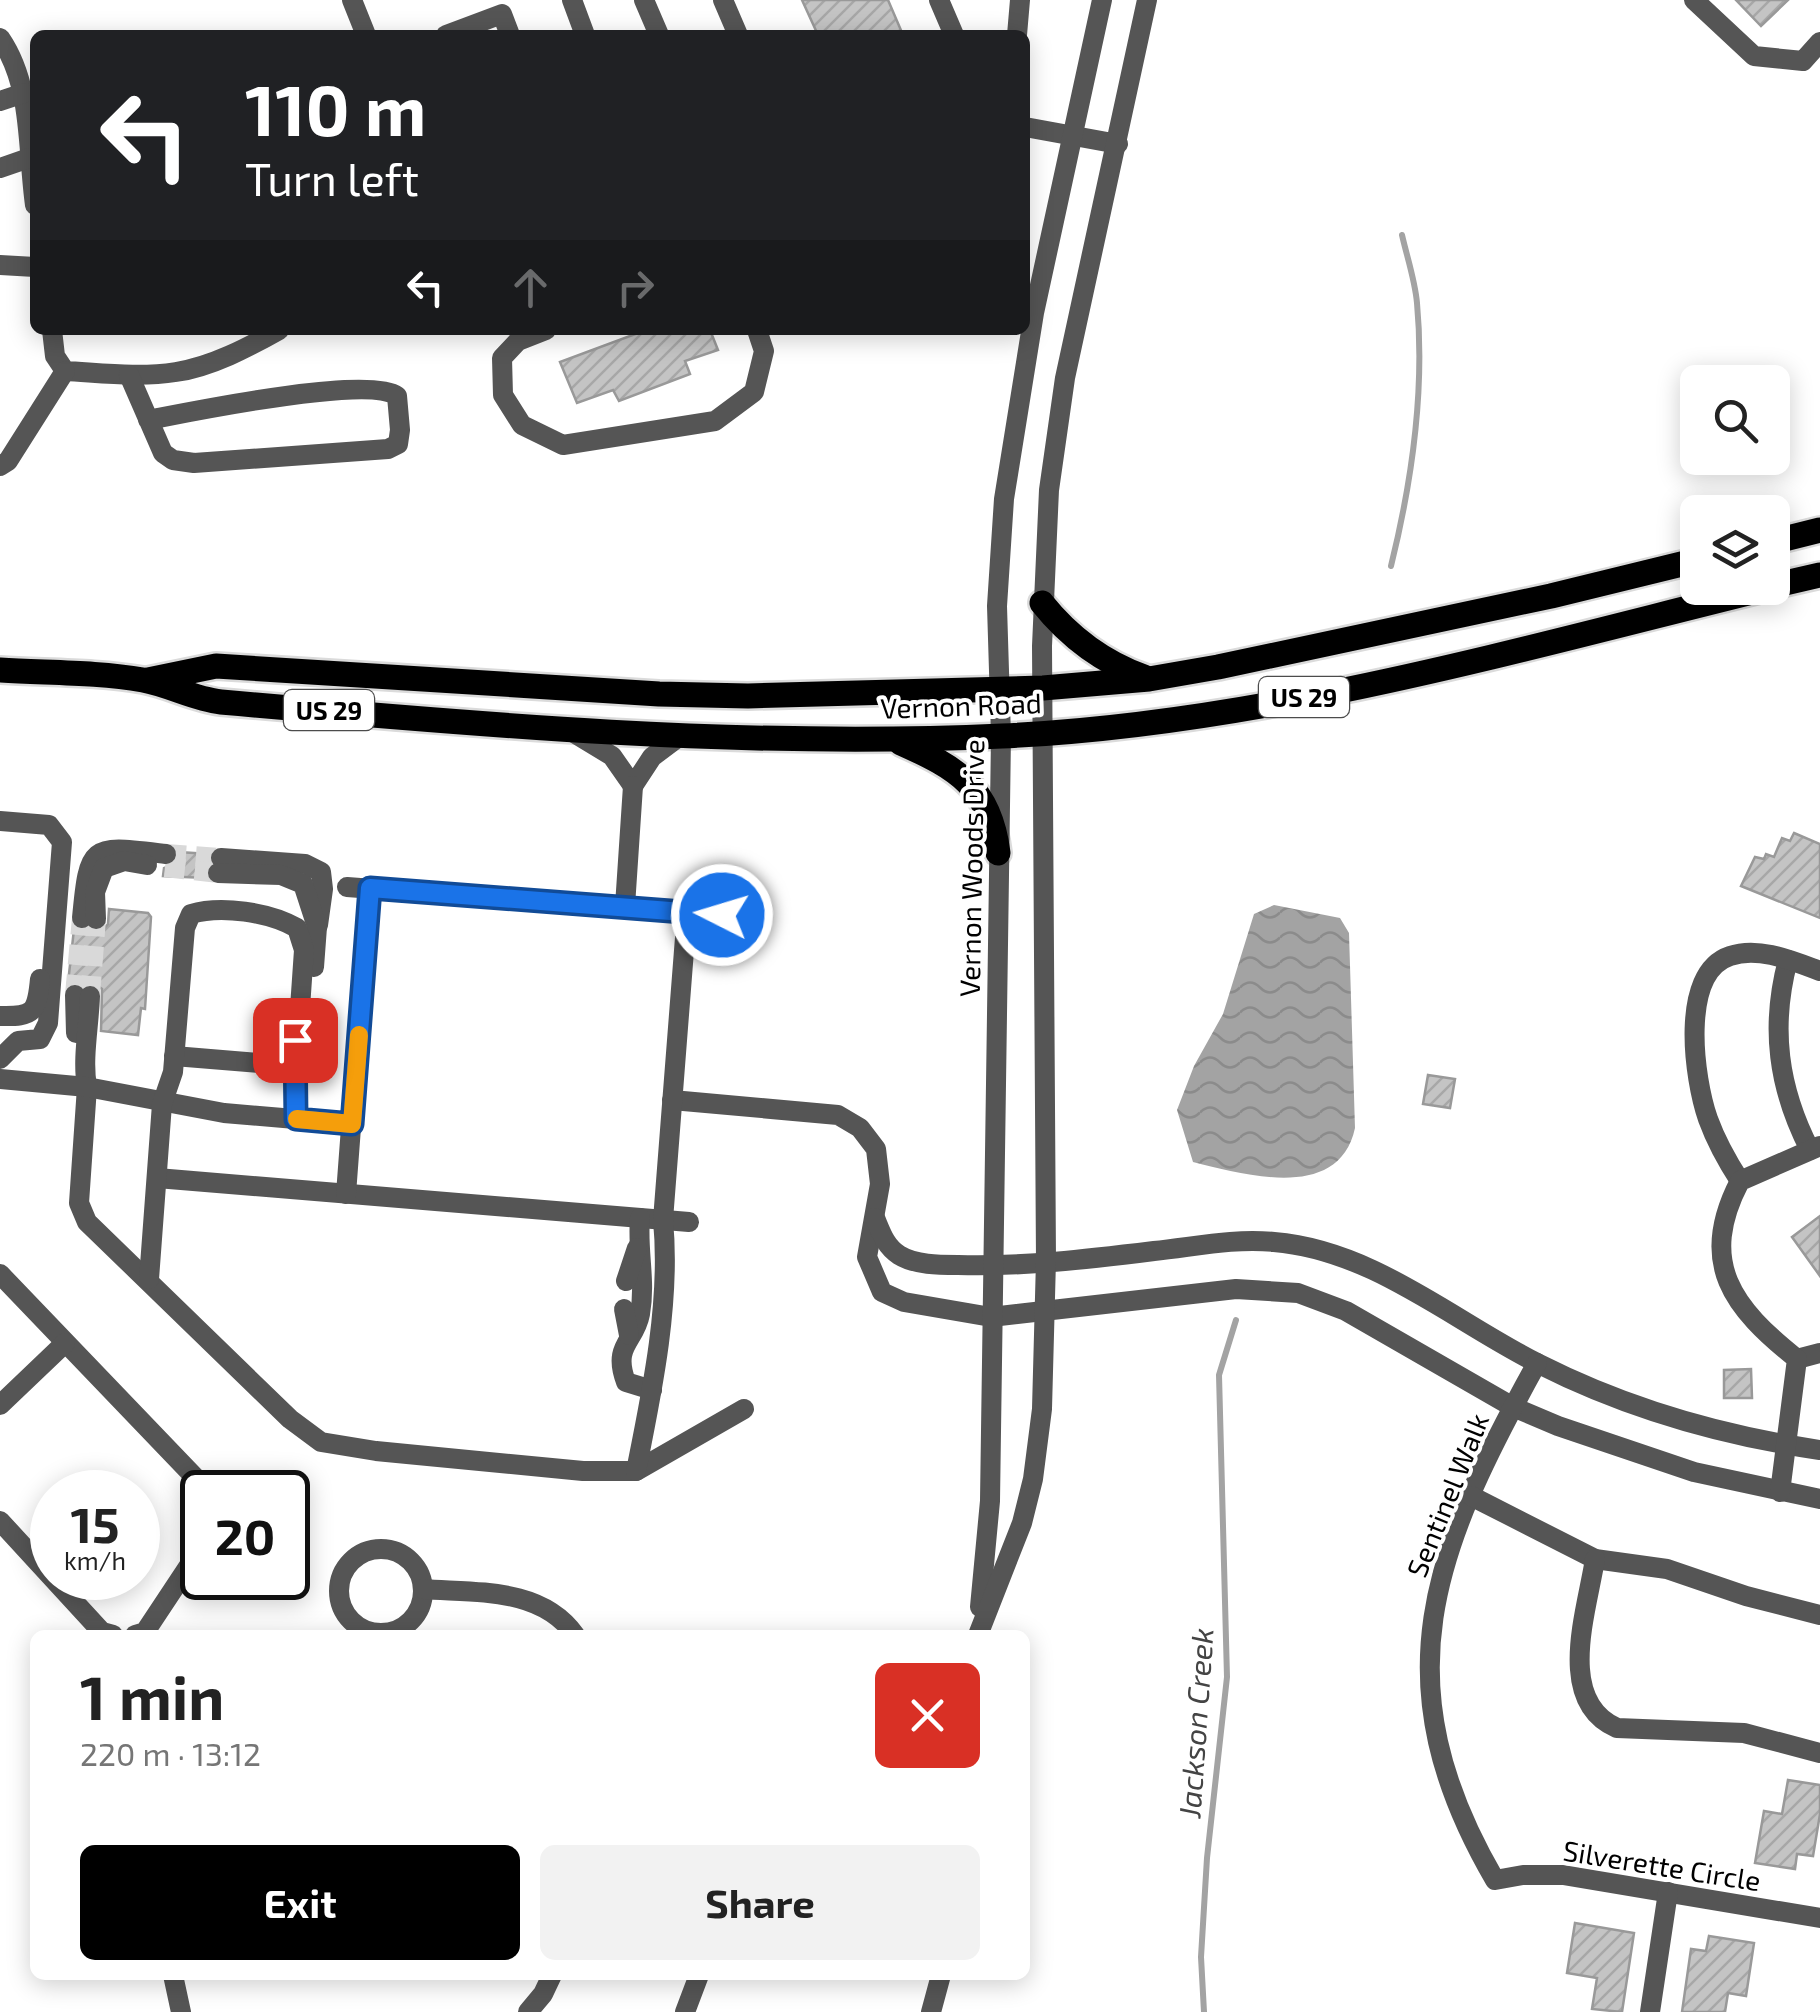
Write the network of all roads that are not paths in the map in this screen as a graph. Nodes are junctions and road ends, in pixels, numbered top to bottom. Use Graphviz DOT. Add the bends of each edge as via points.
graph roads {
  1 [pos="352,0"];
  2 [pos="572,0"];
  3 [pos="644,0"];
  4 [pos="722,0"];
  5 [pos="1020,0"];
  6 [pos="1102,0"];
  7 [pos="1148,0"];
  8 [pos="1694,0"];
  9 [pos="946,2"];
  10 [pos="364,30"];
  11 [pos="459,30"];
  12 [pos="508,30"];
  13 [pos="584,30"];
  14 [pos="657,30"];
  15 [pos="736,30"];
  16 [pos="953,30"];
  17 [pos="1017,30"];
  18 [pos="1820,42"];
  19 [pos="2,43"];
  20 [pos="0,101"];
  21 [pos="28,102"];
  22 [pos="1030,127"];
  23 [pos="1074,134"];
  24 [pos="1118,144"];
  25 [pos="29,158"];
  26 [pos="30,166"];
  27 [pos="0,168"];
  28 [pos="0,265"];
  29 [pos="30,267"];
  30 [pos="1030,334"];
  31 [pos="53,335"];
  32 [pos="266,335"];
  33 [pos="533,335"];
  34 [pos="759,335"];
  35 [pos="1030,335"];
  36 [pos="65,371"];
  37 [pos="129,376"];
  38 [pos="148,420"];
  39 [pos="0,466"];
  40 [pos="1820,530"];
  41 [pos="1790,538"];
  42 [pos="1680,564"];
  43 [pos="1820,575"];
  44 [pos="1790,582"];
  45 [pos="1042,603"];
  46 [pos="1695,605"];
  47 [pos="0,670"];
  48 [pos="1149,679"];
  49 [pos="145,680"];
  50 [pos="1043,688"];
  51 [pos="998,690"];
  52 [pos="567,728"];
  53 [pos="1043,733"];
  54 [pos="680,736"];
  55 [pos="1001,736"];
  56 [pos="892,739"];
  57 [pos="634,786"];
  58 [pos="0,820"];
  59 [pos="0,829"];
  60 [pos="998,853"];
  61 [pos="165,861"];
  62 [pos="220,865"];
  63 [pos="346,887"];
  64 [pos="370,888"];
  65 [pos="625,906"];
  66 [pos="687,912"];
  67 [pos="722,915"];
  68 [pos="89,919"];
  69 [pos="1788,960"];
  70 [pos="1820,971"];
  71 [pos="83,996"];
  72 [pos="0,1016"];
  73 [pos="9,1040"];
  74 [pos="174,1056"];
  75 [pos="0,1058"];
  76 [pos="296,1066"];
  77 [pos="85,1078"];
  78 [pos="0,1079"];
  79 [pos="672,1100"];
  80 [pos="162,1104"];
  81 [pos="296,1119"];
  82 [pos="352,1124"];
  83 [pos="1815,1148"];
  84 [pos="157,1178"];
  85 [pos="1740,1181"];
  86 [pos="346,1194"];
  87 [pos="875,1217"];
  88 [pos="640,1218"];
  89 [pos="663,1220"];
  90 [pos="689,1222"];
  91 [pos="637,1248"];
  92 [pos="1046,1260"];
  93 [pos="992,1266"];
  94 [pos="0,1274"];
  95 [pos="149,1279"];
  96 [pos="626,1280"];
  97 [pos="624,1309"];
  98 [pos="1043,1311"];
  99 [pos="991,1316"];
  100 [pos="629,1335"];
  101 [pos="64,1343"];
  102 [pos="1820,1353"];
  103 [pos="1796,1359"];
  104 [pos="1537,1363"];
  105 [pos="652,1390"];
  106 [pos="0,1405"];
  107 [pos="1512,1407"];
  108 [pos="744,1408"];
  109 [pos="1786,1445"];
  110 [pos="1820,1450"];
  111 [pos="188,1470"];
  112 [pos="636,1471"];
  113 [pos="1780,1492"];
  114 [pos="1470,1496"];
  115 [pos="1820,1499"];
  116 [pos="0,1521"];
  117 [pos="1596,1560"];
  118 [pos="180,1579"];
  119 [pos="423,1589"];
  120 [pos="1820,1615"];
  121 [pos="100,1630"];
  122 [pos="146,1630"];
  123 [pos="368,1630"];
  124 [pos="394,1630"];
  125 [pos="570,1630"];
  126 [pos="978,1630"];
  127 [pos="980,1630"];
  128 [pos="1820,1753"];
  129 [pos="1495,1880"];
  130 [pos="1668,1892"];
  131 [pos="1820,1918"];
  132 [pos="174,1980"];
  133 [pos="550,1980"];
  134 [pos="697,1980"];
  135 [pos="941,1980"];
  136 [pos="181,2012"];
  137 [pos="528,2012"];
  138 [pos="685,2012"];
  139 [pos="931,2012"];
  140 [pos="1650,2012"];
  1 -- 10 [label="street"];
  2 -- 13 [label="street"];
  3 -- 14 [label="street"];
  4 -- 15 [label="street"];
  5 -- 17 [label="street"];
  6 -- 23 [label="street, Vernon Woods Drive"];
  7 -- 24 [label="street"];
  8 -- 18 [label="street" via="1754,56 1804,61"];
  9 -- 16 [label="street"];
  11 -- 12 [label="street" via="502,14"];
  19 -- 21 [label="street" via="16,61"];
  20 -- 21 [label="street"];
  21 -- 25 [label="street"];
  22 -- 23 [label="street"];
  23 -- 24 [label="street"];
  23 -- 30 [label="street, Vernon Woods Drive"];
  24 -- 45 [label="street" via="1056,434"];
  25 -- 26 [label="street"];
  25 -- 27 [label="street"];
  28 -- 29 [label="street"];
  31 -- 36 [label="street"];
  32 -- 37 [label="street" via="180,372"];
  33 -- 34 [label="street" via="502,358 503,394 522,425 563,444 715,420 754,392 764,351"];
  35 -- 51 [label="street, Vernon Woods Drive" via="1004,500"];
  36 -- 37 [label="street"];
  36 -- 39 [label="street"];
  37 -- 38 [label="street"];
  38 -- 38 [label="street" via="163,453 194,463 388,449 398,444 400,430 396,396 376,388"];
  40 -- 41 [label="main road"];
  42 -- 48 [label="main road, Vernon Road / US 29"];
  43 -- 44 [label="main road, Vernon Road / US 29"];
  45 -- 48 [label="main road" via="1084,646"];
  45 -- 50 [label="street"];
  46 -- 53 [label="main road, Vernon Road / US 29" via="1336,691"];
  47 -- 49 [label="main road, Vernon Road / US 29"];
  48 -- 50 [label="main road, Vernon Road / US 29"];
  49 -- 51 [label="main road, Vernon Road / US 29" via="216,666 659,694"];
  49 -- 52 [label="main road, Vernon Road / US 29" via="214,701"];
  50 -- 51 [label="main road, Vernon Road / US 29"];
  50 -- 53 [label="street"];
  51 -- 55 [label="street, Vernon Woods Drive"];
  52 -- 54 [label="main road, Vernon Road / US 29"];
  52 -- 57 [label="street" via="612,756"];
  53 -- 55 [label="main road, Vernon Road / US 29"];
  53 -- 92 [label="street"];
  54 -- 56 [label="main road, Vernon Road / US 29"];
  54 -- 57 [label="street" via="652,757"];
  55 -- 56 [label="main road, Vernon Road / US 29"];
  55 -- 60 [label="street, Vernon Woods Drive"];
  56 -- 60 [label="main road" via="940,760 974,787 991,818"];
  57 -- 65 [label="street"];
  58 -- 73 [label="street" via="49,825 62,842 48,1023 40,1040"];
  59 -- 72 [label="street" via="36,834 49,853 38,1000 23,1017"];
  60 -- 93 [label="street, Vernon Woods Drive"];
  61 -- 68 [label="street" via="104,868"];
  62 -- 76 [label="street" via="306,864 320,872 308,1043"];
  63 -- 64 [label="street"];
  64 -- 65 [label="street"];
  64 -- 82 [label="street"];
  65 -- 66 [label="street"];
  66 -- 67 [label="street"];
  66 -- 79 [label="street"];
  69 -- 70 [label="street"];
  69 -- 83 [label="street" via="1778,1008 1778,1058 1790,1106"];
  69 -- 85 [label="street" via="1732,955 1712,965 1699,996 1701,1092"];
  71 -- 77 [label="street" via="76,1052"];
  73 -- 75 [label="street"];
  74 -- 76 [label="street"];
  74 -- 76 [label="street" via="184,928 191,914 206,910 280,918 297,928 304,950"];
  74 -- 80 [label="street"];
  76 -- 81 [label="street"];
  77 -- 78 [label="street"];
  77 -- 80 [label="street"];
  77 -- 95 [label="street" via="79,1203 87,1222"];
  79 -- 87 [label="street" via="838,1115 876,1149"];
  79 -- 89 [label="street"];
  80 -- 81 [label="street"];
  80 -- 84 [label="street"];
  81 -- 82 [label="street"];
  82 -- 86 [label="street"];
  83 -- 85 [label="street"];
  84 -- 86 [label="street"];
  84 -- 95 [label="street"];
  85 -- 103 [label="street" via="1724,1223 1726,1275 1741,1309"];
  86 -- 88 [label="street"];
  87 -- 93 [label="street" via="884,1241 901,1257"];
  87 -- 99 [label="street" via="866,1257 882,1292 904,1302"];
  88 -- 89 [label="street"];
  88 -- 91 [label="street"];
  89 -- 90 [label="street"];
  89 -- 105 [label="street"];
  91 -- 96 [label="street"];
  91 -- 100 [label="street" via="644,1267 640,1319"];
  92 -- 93 [label="street"];
  92 -- 98 [label="street"];
  92 -- 104 [label="street" via="1229,1241 1301,1246 1369,1268"];
  93 -- 99 [label="street, Vernon Woods Drive"];
  94 -- 101 [label="street"];
  95 -- 112 [label="street" via="321,1442"];
  97 -- 100 [label="street"];
  98 -- 99 [label="street"];
  98 -- 107 [label="street" via="1236,1289 1298,1294 1346,1311"];
  98 -- 127 [label="street" via="1033,1480"];
  99 -- 126 [label="street, Vernon Woods Drive" via="990,1502"];
  100 -- 105 [label="street" via="620,1365 626,1382"];
  101 -- 106 [label="street"];
  101 -- 111 [label="street"];
  102 -- 103 [label="street"];
  103 -- 109 [label="street"];
  104 -- 107 [label="street, Sentinel Walk"];
  104 -- 109 [label="street" via="1629,1402"];
  105 -- 112 [label="street"];
  107 -- 113 [label="street" via="1652,1460"];
  107 -- 114 [label="street, Sentinel Walk"];
  108 -- 112 [label="street"];
  109 -- 110 [label="street"];
  109 -- 113 [label="street"];
  113 -- 115 [label="street"];
  114 -- 117 [label="street"];
  114 -- 129 [label="street, Sentinel Walk" via="1439,1578 1428,1667 1448,1778"];
  116 -- 121 [label="street"];
  117 -- 120 [label="street" via="1667,1569"];
  117 -- 128 [label="street" via="1580,1682 1600,1718 1617,1728 1744,1733"];
  118 -- 122 [label="street"];
  119 -- 123 [label="street" via="418,1570 396,1552 368,1550 346,1566 341,1606"];
  119 -- 124 [label="street" via="411,1622"];
  119 -- 125 [label="street" via="530,1600"];
  129 -- 130 [label="street, Silverette Circle" via="1563,1875"];
  130 -- 131 [label="street, Silverette Circle"];
  130 -- 140 [label="street"];
  132 -- 136 [label="street"];
  133 -- 137 [label="street"];
  134 -- 138 [label="street"];
  135 -- 139 [label="street"];
}
